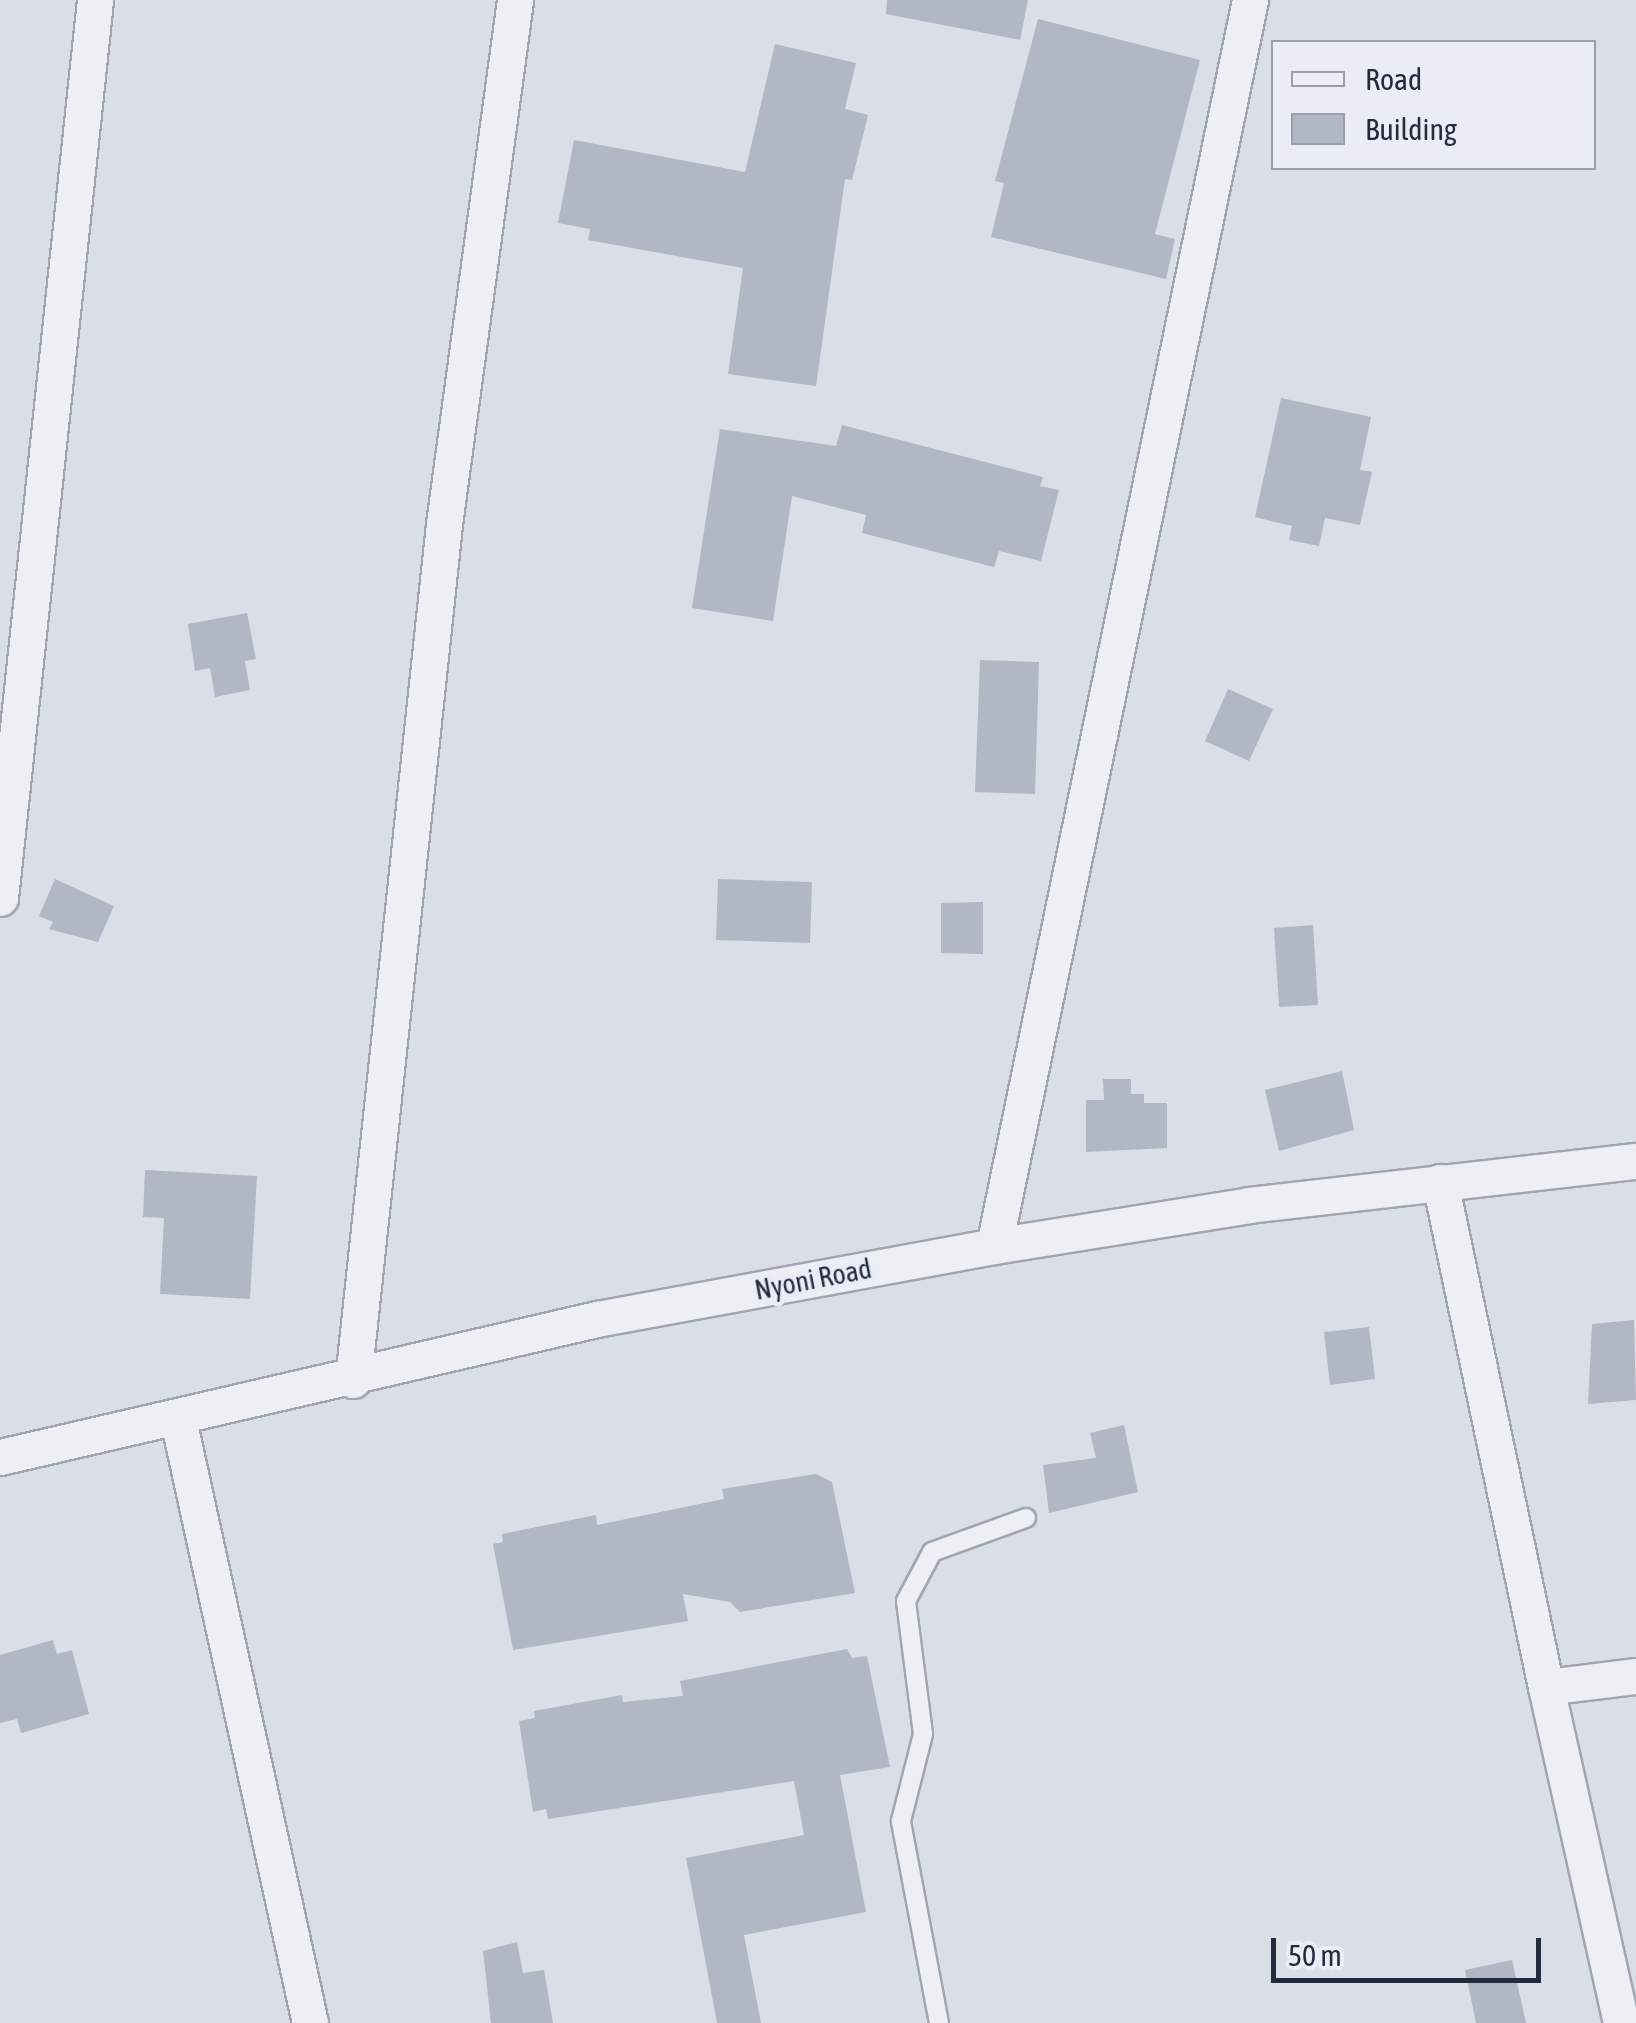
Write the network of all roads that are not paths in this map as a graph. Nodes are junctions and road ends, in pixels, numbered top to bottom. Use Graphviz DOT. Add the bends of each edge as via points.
graph roads {
  1 [pos="96,0"];
  2 [pos="515,0"];
  3 [pos="1250,0"];
  4 [pos="0,898"];
  5 [pos="1636,1161"];
  6 [pos="1440,1182"];
  7 [pos="994,1246"];
  8 [pos="353,1380"];
  9 [pos="178,1420"];
  10 [pos="0,1457"];
  11 [pos="1026,1518"];
  12 [pos="1636,1676"];
  13 [pos="1546,1687"];
  14 [pos="310,2023"];
  15 [pos="939,2023"];
  16 [pos="1622,2023"];
  1 -- 4 [label="street"];
  2 -- 8 [label="street" via="444,524"];
  3 -- 7 [label="street"];
  5 -- 6 [label="street, Nyoni Road"];
  6 -- 7 [label="street, Nyoni Road"];
  6 -- 13 [label="street"];
  7 -- 8 [label="street, Nyoni Road" via="598,1319"];
  8 -- 9 [label="street, Nyoni Road"];
  9 -- 10 [label="street, Nyoni Road"];
  9 -- 14 [label="street"];
  11 -- 15 [label="lane" via="932,1552 906,1602 923,1734 900,1821"];
  12 -- 13 [label="street"];
  13 -- 16 [label="street"];
}
